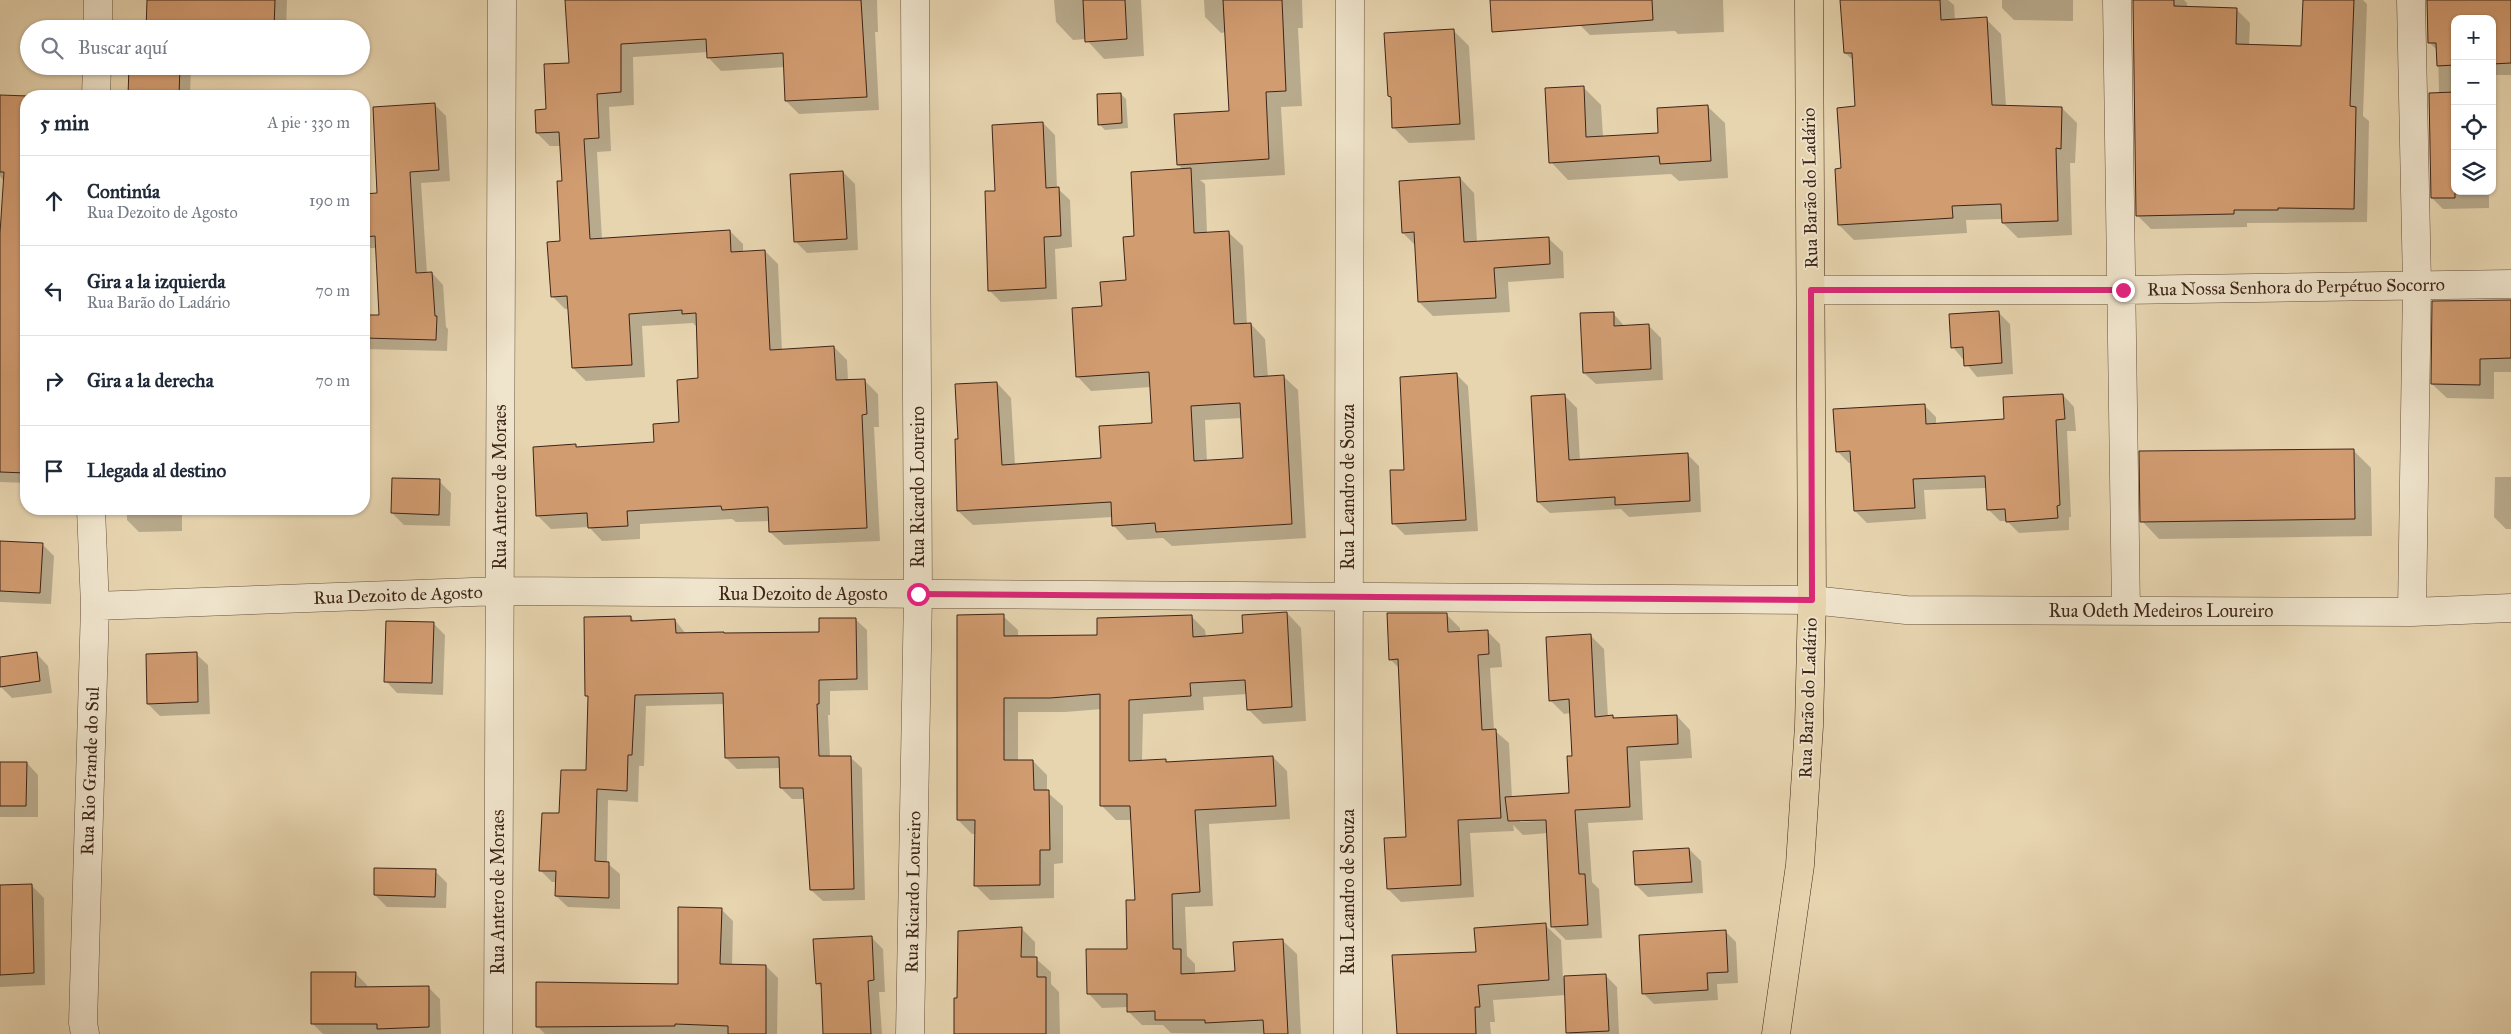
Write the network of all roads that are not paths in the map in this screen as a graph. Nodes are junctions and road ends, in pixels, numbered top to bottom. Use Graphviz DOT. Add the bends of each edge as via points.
graph roads {
  1 [pos="98,0"];
  2 [pos="502,0"];
  3 [pos="915,0"];
  4 [pos="1350,0"];
  5 [pos="1809,0"];
  6 [pos="2117,0"];
  7 [pos="2411,0"];
  8 [pos="98,20"];
  9 [pos="97,75"];
  10 [pos="96,90"];
  11 [pos="2417,284"];
  12 [pos="2511,284"];
  13 [pos="1811,290"];
  14 [pos="2123,290"];
  15 [pos="91,515"];
  16 [pos="500,592"];
  17 [pos="918,594"];
  18 [pos="1347,596"];
  19 [pos="1812,600"];
  20 [pos="95,606"];
  21 [pos="2511,608"];
  22 [pos="2126,611"];
  23 [pos="2412,612"];
  24 [pos="85,1034"];
  25 [pos="498,1034"];
  26 [pos="910,1034"];
  27 [pos="1348,1034"];
  28 [pos="1776,1034"];
  1 -- 8 [label="street"];
  2 -- 16 [label="street, Rua Antero de Moraes"];
  3 -- 17 [label="street, Rua Ricardo Loureiro"];
  4 -- 18 [label="street, Rua Leandro de Souza"];
  5 -- 13 [label="main road, Rua Barão do Ladário"];
  6 -- 14 [label="street"];
  7 -- 11 [label="street"];
  9 -- 10 [label="street"];
  11 -- 12 [label="street, Rua Nossa Senhora do Perpétuo Socorro"];
  11 -- 14 [label="street, Rua Nossa Senhora do Perpétuo Socorro"];
  11 -- 23 [label="street"];
  13 -- 14 [label="street, Rua Nossa Senhora do Perpétuo Socorro"];
  13 -- 19 [label="main road, Rua Barão do Ladário"];
  14 -- 22 [label="street"];
  15 -- 20 [label="street, Rua Rio Grande do Sul"];
  16 -- 17 [label="street, Rua Dezoito de Agosto"];
  16 -- 20 [label="street, Rua Dezoito de Agosto"];
  16 -- 25 [label="street, Rua Antero de Moraes"];
  17 -- 18 [label="street, Rua Dezoito de Agosto"];
  17 -- 26 [label="street, Rua Ricardo Loureiro"];
  18 -- 19 [label="street, Rua Dezoito de Agosto"];
  18 -- 27 [label="street, Rua Leandro de Souza"];
  19 -- 22 [label="street, Rua Odeth Medeiros Loureiro" via="1906,610"];
  19 -- 28 [label="main road, Rua Barão do Ladário" via="1809,726 1800,865"];
  20 -- 24 [label="street, Rua Rio Grande do Sul"];
  21 -- 23 [label="street, Rua Odeth Medeiros Loureiro"];
  22 -- 23 [label="street, Rua Odeth Medeiros Loureiro"];
}
